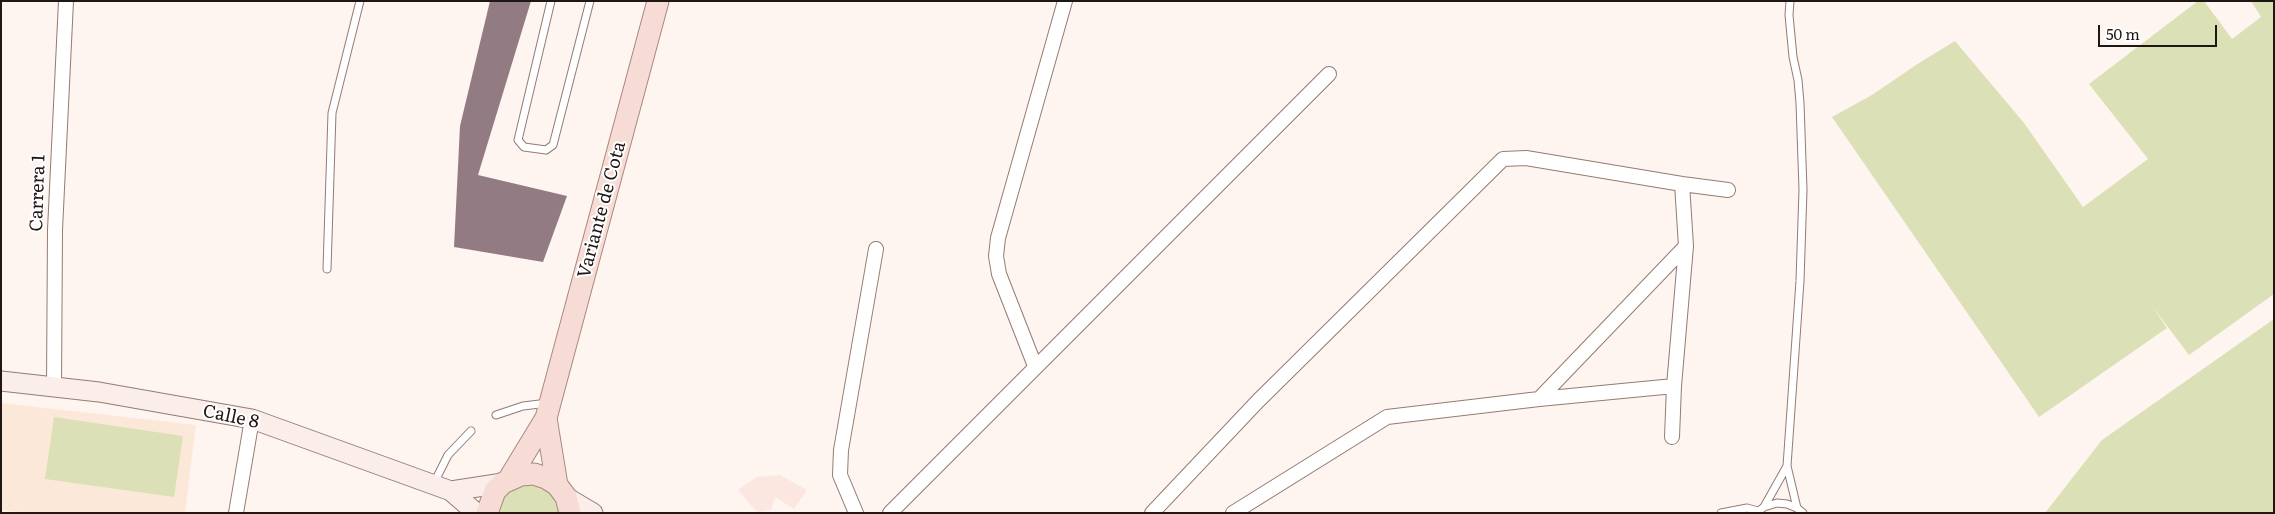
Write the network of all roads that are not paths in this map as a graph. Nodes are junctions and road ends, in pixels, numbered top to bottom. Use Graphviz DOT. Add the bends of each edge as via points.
graph roads {
  1 [pos="66,1"];
  2 [pos="360,1"];
  3 [pos="551,1"];
  4 [pos="590,1"];
  5 [pos="658,1"];
  6 [pos="1065,1"];
  7 [pos="1790,1"];
  8 [pos="1329,74"];
  9 [pos="1682,184"];
  10 [pos="1728,190"];
  11 [pos="1686,246"];
  12 [pos="876,249"];
  13 [pos="327,269"];
  14 [pos="1035,366"];
  15 [pos="1,381"];
  16 [pos="1674,386"];
  17 [pos="54,387"];
  18 [pos="1538,399"];
  19 [pos="548,410"];
  20 [pos="496,415"];
  21 [pos="252,419"];
  22 [pos="471,431"];
  23 [pos="1672,437"];
  24 [pos="1787,466"];
  25 [pos="506,481"];
  26 [pos="433,484"];
  27 [pos="451,491"];
  28 [pos="564,498"];
  29 [pos="1797,508"];
  30 [pos="1759,511"];
  31 [pos="236,513"];
  32 [pos="476,513"];
  33 [pos="487,513"];
  34 [pos="593,513"];
  35 [pos="856,513"];
  36 [pos="890,513"];
  37 [pos="1152,513"];
  38 [pos="1233,513"];
  39 [pos="1721,513"];
  40 [pos="1803,513"];
  1 -- 17 [label="street, Carrera 1" via="55,230"];
  2 -- 13 [label="lane" via="332,112"];
  3 -- 4 [label="lane" via="518,140 524,146 546,150 553,145"];
  5 -- 19 [label="main road, Variante de Cota"];
  6 -- 14 [label="street" via="998,238 996,256 999,274"];
  7 -- 24 [label="lane" via="1800,103 1803,190"];
  8 -- 14 [label="street"];
  9 -- 10 [label="street"];
  9 -- 11 [label="street"];
  9 -- 37 [label="street" via="1526,158 1503,158 1258,401"];
  11 -- 16 [label="street"];
  11 -- 18 [label="street"];
  12 -- 35 [label="street" via="841,450 840,475"];
  14 -- 36 [label="street"];
  15 -- 17 [label="main road, Calle 8"];
  16 -- 18 [label="street"];
  16 -- 23 [label="street"];
  17 -- 21 [label="main road, Calle 8"];
  18 -- 38 [label="street" via="1387,417"];
  19 -- 20 [label="lane" via="523,406"];
  19 -- 25 [label="main road, Variante de Cota"];
  19 -- 28 [label="main road, Variante de Cota"];
  21 -- 26 [label="main road, Calle 8"];
  21 -- 31 [label="street"];
  22 -- 26 [label="lane" via="448,455"];
  24 -- 29 [label="lane"];
  24 -- 30 [label="lane"];
  25 -- 27 [label="main road"];
  25 -- 28 [label="main road" via="534,474 546,478"];
  25 -- 33 [label="main road, Variante de Cota" via="495,491"];
  26 -- 27 [label="main road, Calle 8"];
  27 -- 32 [label="main road"];
  28 -- 34 [label="main road"];
  29 -- 30 [label="lane" via="1777,503"];
  29 -- 40 [label="lane"];
  30 -- 39 [label="lane" via="1747,508"];
}
